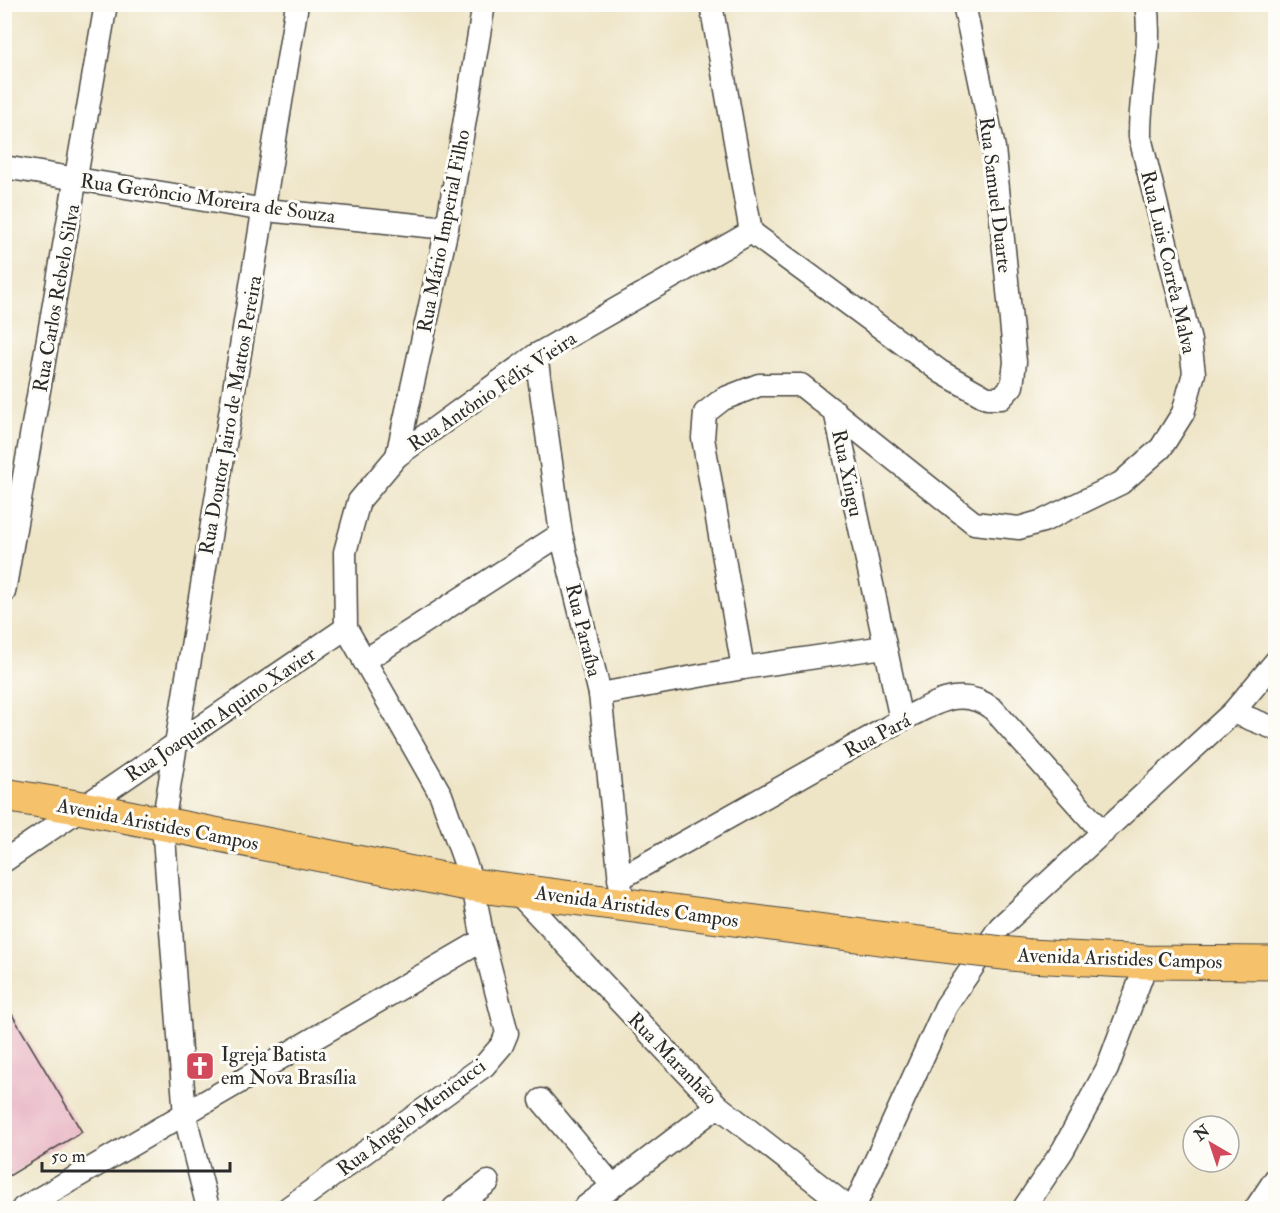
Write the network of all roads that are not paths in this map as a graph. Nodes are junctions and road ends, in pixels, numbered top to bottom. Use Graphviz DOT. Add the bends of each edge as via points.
graph roads {
  1 [pos="106,4"];
  2 [pos="297,4"];
  3 [pos="484,4"];
  4 [pos="711,4"];
  5 [pos="964,4"];
  6 [pos="1146,4"];
  7 [pos="4,167"];
  8 [pos="77,178"];
  9 [pos="264,210"];
  10 [pos="447,228"];
  11 [pos="751,232"];
  12 [pos="536,355"];
  13 [pos="835,411"];
  14 [pos="397,456"];
  15 [pos="561,534"];
  16 [pos="4,591"];
  17 [pos="346,628"];
  18 [pos="884,647"];
  19 [pos="364,660"];
  20 [pos="1275,661"];
  21 [pos="743,668"];
  22 [pos="600,694"];
  23 [pos="1233,712"];
  24 [pos="901,720"];
  25 [pos="1275,729"];
  26 [pos="175,746"];
  27 [pos="4,795"];
  28 [pos="83,808"];
  29 [pos="163,825"];
  30 [pos="1103,833"];
  31 [pos="4,861"];
  32 [pos="473,885"];
  33 [pos="514,889"];
  34 [pos="621,892"];
  35 [pos="483,940"];
  36 [pos="1147,962"];
  37 [pos="1275,963"];
  38 [pos="540,1100"];
  39 [pos="718,1106"];
  40 [pos="185,1116"];
  41 [pos="1275,1178"];
  42 [pos="488,1182"];
  43 [pos="612,1185"];
  44 [pos="23,1209"];
  45 [pos="208,1209"];
  46 [pos="288,1209"];
  47 [pos="454,1209"];
  48 [pos="584,1209"];
  49 [pos="852,1209"];
  50 [pos="1024,1209"];
  51 [pos="1256,1209"];
  1 -- 8 [label="street, Rua Carlos Rebelo Silva"];
  2 -- 9 [label="street, Rua Doutor Jairo de Mattos Pereira"];
  3 -- 10 [label="street, Rua Mário Imperial Filho"];
  4 -- 11 [label="street"];
  5 -- 11 [label="street, Rua Samuel Duarte" via="994,148 1015,362 1012,386 1001,398 987,398 941,372"];
  6 -- 13 [label="street, Rua Luis Corrêa Malva" via="1147,59 1140,137 1176,279 1194,373 1183,413 1161,448 1120,483 1043,521 1019,528 974,523"];
  7 -- 8 [label="street, Rua Gerôncio Moreira de Souza"];
  8 -- 9 [label="street, Rua Gerôncio Moreira de Souza"];
  8 -- 16 [label="street, Rua Carlos Rebelo Silva"];
  9 -- 10 [label="street, Rua Gerôncio Moreira de Souza"];
  9 -- 26 [label="street, Rua Doutor Jairo de Mattos Pereira"];
  10 -- 14 [label="street, Rua Mário Imperial Filho"];
  11 -- 12 [label="street, Rua Antônio Félix Vieira"];
  12 -- 14 [label="street, Rua Antônio Félix Vieira"];
  12 -- 15 [label="street, Rua Paraíba"];
  13 -- 18 [label="street, Rua Xingu"];
  13 -- 21 [label="street, Rua Xingu" via="801,385 759,384 723,399 705,413 703,438 708,476"];
  14 -- 17 [label="street, Rua Antônio Félix Vieira" via="359,501 345,552"];
  15 -- 19 [label="street"];
  15 -- 22 [label="street, Rua Paraíba"];
  17 -- 19 [label="street"];
  17 -- 26 [label="street, Rua Joaquim Aquino Xavier"];
  18 -- 21 [label="street"];
  18 -- 24 [label="street, Rua Xingu"];
  19 -- 32 [label="street" via="441,795"];
  20 -- 23 [label="street"];
  21 -- 22 [label="street"];
  22 -- 34 [label="street, Rua Paraíba"];
  23 -- 25 [label="street"];
  23 -- 30 [label="street"];
  24 -- 30 [label="street, Rua Pará" via="950,698 980,699 1012,728"];
  24 -- 34 [label="street, Rua Pará"];
  26 -- 28 [label="street, Rua Joaquim Aquino Xavier"];
  26 -- 29 [label="street, Rua Doutor Jairo de Mattos Pereira"];
  27 -- 28 [label="highway, Avenida Aristides Campos"];
  28 -- 29 [label="highway, Avenida Aristides Campos"];
  28 -- 31 [label="street, Rua Joaquim Aquino Xavier"];
  29 -- 32 [label="highway, Avenida Aristides Campos"];
  29 -- 40 [label="street, Rua Doutor Jairo de Mattos Pereira"];
  30 -- 49 [label="street" via="1000,927 946,1006"];
  32 -- 33 [label="highway, Avenida Aristides Campos"];
  32 -- 35 [label="street, Rua Ângelo Menicucci"];
  33 -- 34 [label="highway, Avenida Aristides Campos"];
  33 -- 39 [label="street, Rua Maranhão"];
  34 -- 36 [label="highway, Avenida Aristides Campos, bridge" via="902,941 1029,956"];
  35 -- 40 [label="street"];
  35 -- 46 [label="street, Rua Ângelo Menicucci" via="507,1033 502,1045 484,1066"];
  36 -- 37 [label="highway, Avenida Aristides Campos"];
  36 -- 50 [label="street" via="1107,1069 1063,1150"];
  38 -- 43 [label="street"];
  39 -- 43 [label="street"];
  39 -- 49 [label="street, Rua Maranhão"];
  40 -- 44 [label="street"];
  40 -- 45 [label="street, Rua Doutor Jairo de Mattos Pereira"];
  41 -- 51 [label="street"];
  42 -- 47 [label="street"];
  43 -- 48 [label="street"];
}
